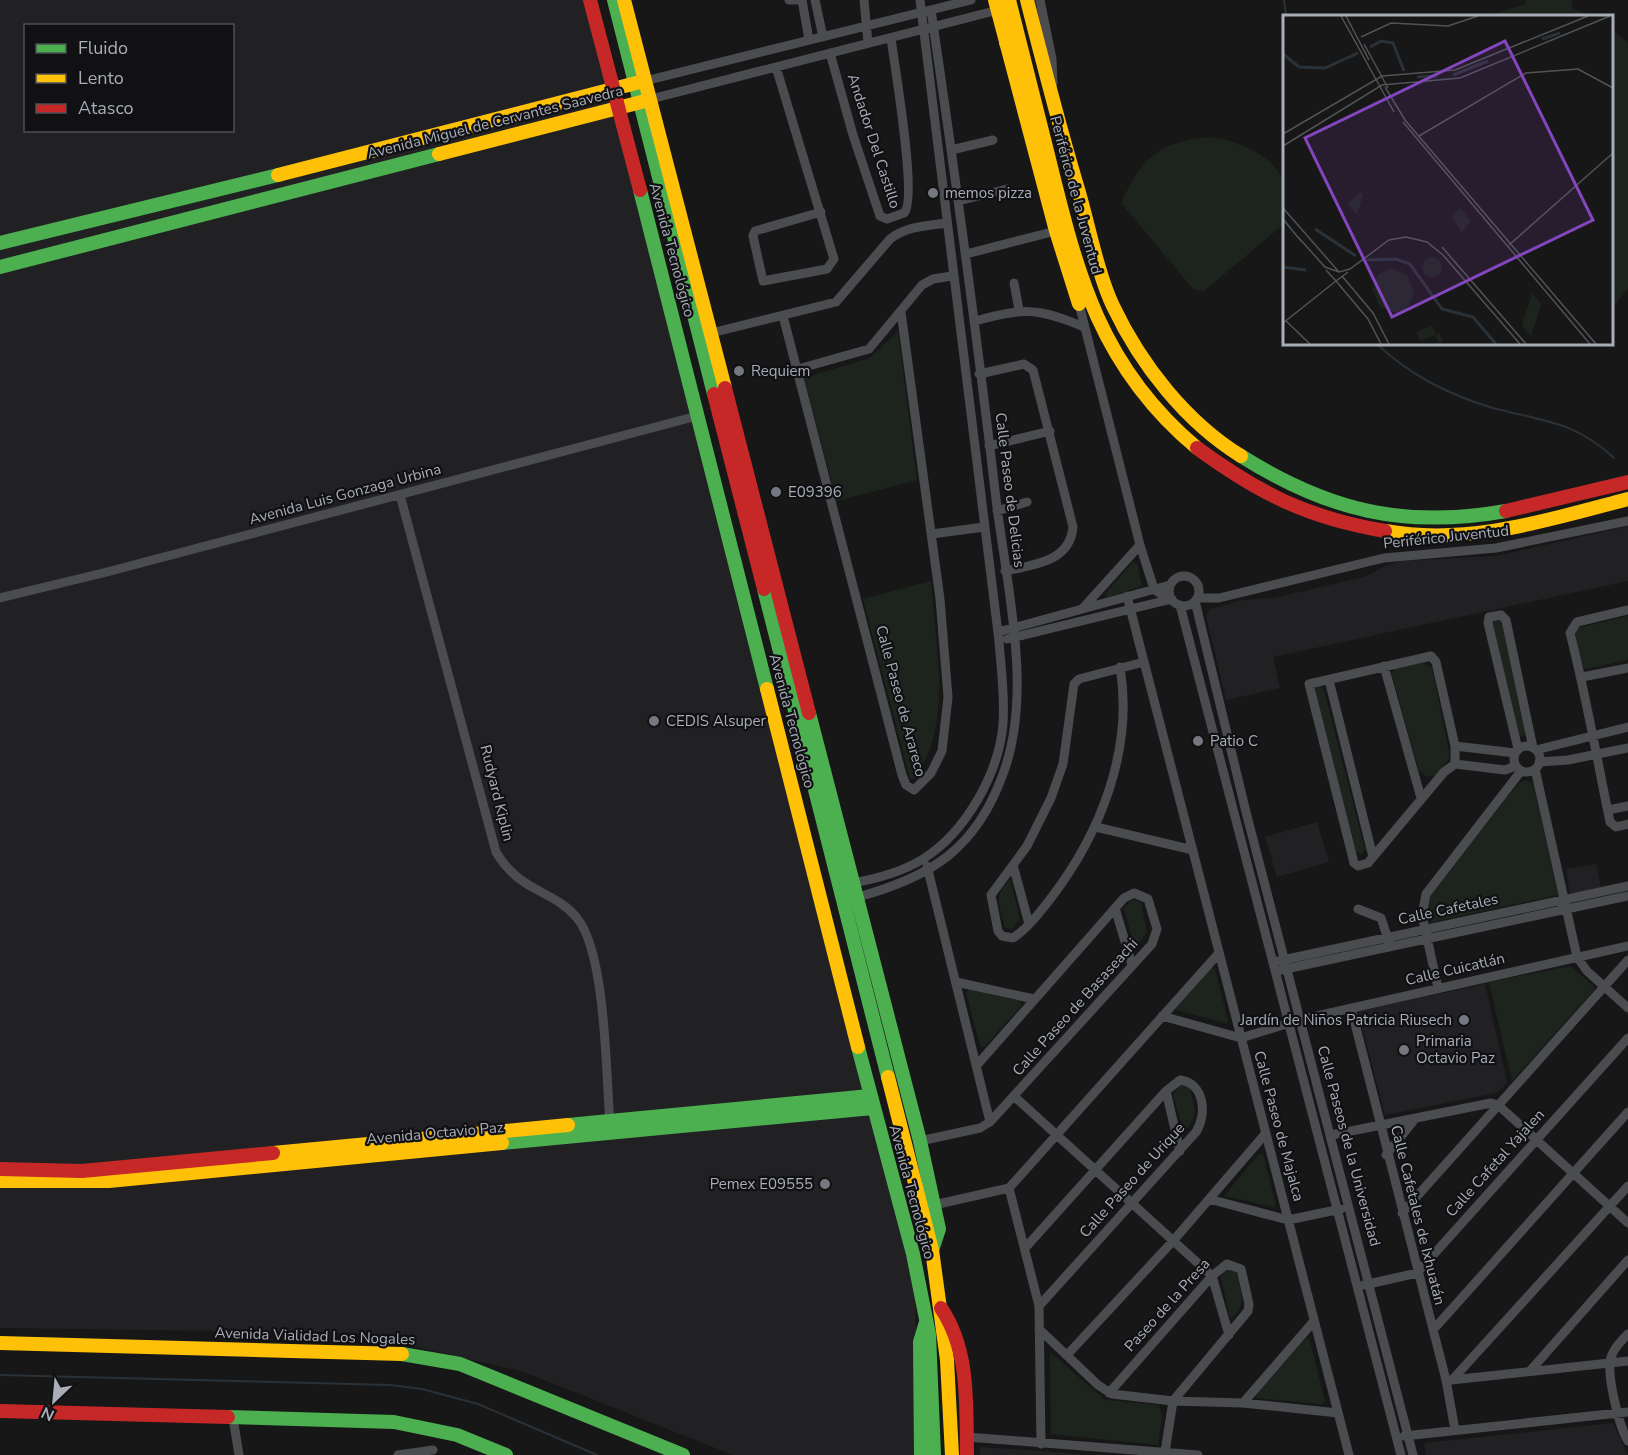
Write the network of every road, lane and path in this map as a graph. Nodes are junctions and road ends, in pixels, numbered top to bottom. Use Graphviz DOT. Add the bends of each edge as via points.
graph roads {
  1 [pos="590,0"];
  2 [pos="614,0"];
  3 [pos="624,0"];
  4 [pos="789,0"];
  5 [pos="797,0"];
  6 [pos="802,0"];
  7 [pos="815,0"];
  8 [pos="864,0"];
  9 [pos="920,0"];
  10 [pos="971,0"];
  11 [pos="1009,0"];
  12 [pos="1027,0"];
  13 [pos="1040,0"];
  14 [pos="996,5"];
  15 [pos="931,10"];
  16 [pos="921,12"];
  17 [pos="867,26"];
  18 [pos="934,27"];
  19 [pos="923,29"];
  20 [pos="823,37"];
  21 [pos="891,38"];
  22 [pos="809,40"];
  23 [pos="868,43"];
  24 [pos="1006,43"];
  25 [pos="830,53"];
  26 [pos="721,62"];
  27 [pos="776,67"];
  28 [pos="725,80"];
  29 [pos="640,82"];
  30 [pos="612,89"];
  31 [pos="1032,92"];
  32 [pos="577,98"];
  33 [pos="645,100"];
  34 [pos="1052,101"];
  35 [pos="618,108"];
  36 [pos="583,116"];
  37 [pos="993,140"];
  38 [pos="951,150"];
  39 [pos="338,160"];
  40 [pos="343,178"];
  41 [pos="1007,189"];
  42 [pos="958,201"];
  43 [pos="821,212"];
  44 [pos="946,223"];
  45 [pos="1056,231"];
  46 [pos="0,243"];
  47 [pos="966,254"];
  48 [pos="1073,257"];
  49 [pos="0,267"];
  50 [pos="952,276"];
  51 [pos="1014,283"];
  52 [pos="1079,304"];
  53 [pos="1019,310"];
  54 [pos="901,312"];
  55 [pos="783,316"];
  56 [pos="975,321"];
  57 [pos="1084,327"];
  58 [pos="711,333"];
  59 [pos="798,369"];
  60 [pos="980,374"];
  61 [pos="697,416"];
  62 [pos="1050,431"];
  63 [pos="990,446"];
  64 [pos="1626,475"];
  65 [pos="400,495"];
  66 [pos="1628,499"];
  67 [pos="1027,502"];
  68 [pos="997,511"];
  69 [pos="1500,511"];
  70 [pos="1628,521"];
  71 [pos="984,527"];
  72 [pos="932,534"];
  73 [pos="750,535"];
  74 [pos="728,541"];
  75 [pos="1140,545"];
  76 [pos="1005,571"];
  77 [pos="1170,585"];
  78 [pos="1154,589"];
  79 [pos="1127,596"];
  80 [pos="0,598"];
  81 [pos="1196,599"];
  82 [pos="1174,601"];
  83 [pos="1083,608"];
  84 [pos="1130,608"];
  85 [pos="1628,610"];
  86 [pos="1012,633"];
  87 [pos="998,636"];
  88 [pos="1209,661"];
  89 [pos="1144,662"];
  90 [pos="1196,664"];
  91 [pos="1384,666"];
  92 [pos="1120,667"];
  93 [pos="1628,668"];
  94 [pos="1582,677"];
  95 [pos="1329,680"];
  96 [pos="1628,727"];
  97 [pos="1591,736"];
  98 [pos="1455,746"];
  99 [pos="1628,748"];
  100 [pos="1534,749"];
  101 [pos="1517,751"];
  102 [pos="1595,756"];
  103 [pos="1455,764"];
  104 [pos="1537,765"];
  105 [pos="1519,768"];
  106 [pos="1421,798"];
  107 [pos="1628,806"];
  108 [pos="1608,810"];
  109 [pos="1246,812"];
  110 [pos="1235,815"];
  111 [pos="1628,824"];
  112 [pos="1096,827"];
  113 [pos="1192,850"];
  114 [pos="1373,857"];
  115 [pos="925,858"];
  116 [pos="1013,865"];
  117 [pos="928,871"];
  118 [pos="1628,886"];
  119 [pos="856,890"];
  120 [pos="1628,896"];
  121 [pos="1566,905"];
  122 [pos="1115,908"];
  123 [pos="1358,909"];
  124 [pos="1029,924"];
  125 [pos="1427,934"];
  126 [pos="1389,942"];
  127 [pos="1628,946"];
  128 [pos="1219,953"];
  129 [pos="1577,957"];
  130 [pos="1628,960"];
  131 [pos="1132,964"];
  132 [pos="1286,964"];
  133 [pos="1275,966"];
  134 [pos="956,982"];
  135 [pos="1604,987"];
  136 [pos="1438,988"];
  137 [pos="1034,999"];
  138 [pos="1351,1008"];
  139 [pos="1628,1008"];
  140 [pos="1162,1016"];
  141 [pos="1299,1020"];
  142 [pos="1289,1024"];
  143 [pos="1241,1038"];
  144 [pos="1628,1038"];
  145 [pos="977,1065"];
  146 [pos="1166,1091"];
  147 [pos="1014,1097"];
  148 [pos="872,1102"];
  149 [pos="1498,1106"];
  150 [pos="1628,1112"];
  151 [pos="1416,1118"];
  152 [pos="990,1122"];
  153 [pos="1380,1125"];
  154 [pos="611,1128"];
  155 [pos="1266,1133"];
  156 [pos="1054,1134"];
  157 [pos="1331,1136"];
  158 [pos="1535,1140"];
  159 [pos="920,1141"];
  160 [pos="1180,1151"];
  161 [pos="1386,1155"];
  162 [pos="0,1169"];
  163 [pos="1094,1170"];
  164 [pos="1573,1173"];
  165 [pos="0,1181"];
  166 [pos="1628,1186"];
  167 [pos="1009,1188"];
  168 [pos="1209,1199"];
  169 [pos="1132,1204"];
  170 [pos="934,1205"];
  171 [pos="1610,1206"];
  172 [pos="1350,1207"];
  173 [pos="1338,1210"];
  174 [pos="1402,1213"];
  175 [pos="1288,1220"];
  176 [pos="1628,1223"];
  177 [pos="1173,1241"];
  178 [pos="1026,1246"];
  179 [pos="932,1250"];
  180 [pos="1628,1260"];
  181 [pos="1417,1273"];
  182 [pos="1212,1276"];
  183 [pos="1370,1284"];
  184 [pos="1357,1286"];
  185 [pos="1039,1306"];
  186 [pos="941,1308"];
  187 [pos="1314,1321"];
  188 [pos="926,1322"];
  189 [pos="1039,1329"];
  190 [pos="1433,1330"];
  191 [pos="1628,1334"];
  192 [pos="1229,1335"];
  193 [pos="0,1343"];
  194 [pos="1067,1355"];
  195 [pos="1628,1361"];
  196 [pos="1610,1362"];
  197 [pos="1530,1371"];
  198 [pos="1450,1380"];
  199 [pos="1109,1393"];
  200 [pos="1173,1401"];
  201 [pos="1243,1403"];
  202 [pos="0,1411"];
  203 [pos="1628,1412"];
  204 [pos="1338,1413"];
  205 [pos="1617,1413"];
  206 [pos="233,1418"];
  207 [pos="1455,1430"];
  208 [pos="1408,1435"];
  209 [pos="1395,1436"];
  210 [pos="967,1437"];
  211 [pos="1628,1441"];
  212 [pos="1041,1444"];
  213 [pos="433,1450"];
  214 [pos="1165,1452"];
  215 [pos="239,1455"];
  216 [pos="398,1455"];
  217 [pos="506,1455"];
  218 [pos="683,1455"];
  219 [pos="921,1455"];
  220 [pos="934,1455"];
  221 [pos="952,1455"];
  222 [pos="967,1455"];
  223 [pos="1198,1455"];
  224 [pos="1349,1455"];
  225 [pos="1401,1455"];
  226 [pos="1413,1455"];
  1 -- 30 [label="main road, Avenida Tecnológico"];
  2 -- 29 [label="main road, Avenida Tecnológico"];
  3 -- 29 [label="main road"];
  4 -- 5 [label="street"];
  6 -- 22 [label="street"];
  7 -- 20 [label="street"];
  8 -- 17 [label="street"];
  9 -- 16 [label="street, Calle Paseo de Delicias"];
  10 -- 15 [label="street, Avenida Miguel de Cervantes Saavedra"];
  11 -- 31 [label="main road, Periférico de la Juventud"];
  12 -- 34 [label="main road, Periférico de la Juventud"];
  13 -- 34 [label="street" via="1053,67"];
  14 -- 18 [label="street, Avenida Miguel de Cervantes Saavedra"];
  14 -- 24 [label="main road"];
  15 -- 16 [label="street, Avenida Miguel de Cervantes Saavedra"];
  15 -- 18 [label="street, Calle Paseo de Delicias"];
  16 -- 17 [label="street, Avenida Miguel de Cervantes Saavedra"];
  16 -- 19 [label="street, Calle Paseo de Delicias"];
  17 -- 20 [label="street, Avenida Miguel de Cervantes Saavedra"];
  17 -- 23 [label="street"];
  18 -- 19 [label="street, Avenida Miguel de Cervantes Saavedra"];
  18 -- 38 [label="street, Calle Paseo de Delicias"];
  19 -- 21 [label="street, Avenida Miguel de Cervantes Saavedra"];
  19 -- 44 [label="street, Calle Paseo de Delicias"];
  20 -- 22 [label="street, Avenida Miguel de Cervantes Saavedra"];
  21 -- 23 [label="street, Avenida Miguel de Cervantes Saavedra"];
  21 -- 25 [label="street, Andador Del Castillo" via="908,165 909,204 904,213 887,219 880,216"];
  22 -- 26 [label="street, Avenida Miguel de Cervantes Saavedra"];
  23 -- 25 [label="street, Avenida Miguel de Cervantes Saavedra"];
  24 -- 31 [label="main road"];
  24 -- 45 [label="main road"];
  25 -- 27 [label="street, Avenida Miguel de Cervantes Saavedra"];
  26 -- 28 [label="street"];
  26 -- 29 [label="street, Avenida Miguel de Cervantes Saavedra"];
  27 -- 28 [label="street, Avenida Miguel de Cervantes Saavedra"];
  27 -- 43 [label="street"];
  28 -- 33 [label="street, Avenida Miguel de Cervantes Saavedra"];
  29 -- 30 [label="main road, Avenida Miguel de Cervantes Saavedra"];
  29 -- 33 [label="main road, Avenida Tecnológico"];
  30 -- 32 [label="main road, Avenida Miguel de Cervantes Saavedra"];
  30 -- 35 [label="main road, Avenida Tecnológico"];
  31 -- 48 [label="main road, Periférico de la Juventud"];
  32 -- 36 [label="main road"];
  32 -- 39 [label="main road, Avenida Miguel de Cervantes Saavedra"];
  33 -- 35 [label="main road, Avenida Miguel de Cervantes Saavedra"];
  33 -- 58 [label="main road"];
  33 -- 73 [label="main road, Avenida Tecnológico"];
  34 -- 69 [label="main road, Periférico de la Juventud" via="1112,304 1161,385 1208,434 1235,455 1284,483 1354,508 1438,519"];
  35 -- 36 [label="main road, Avenida Miguel de Cervantes Saavedra"];
  35 -- 61 [label="main road, Avenida Tecnológico"];
  36 -- 40 [label="main road, Avenida Miguel de Cervantes Saavedra"];
  37 -- 38 [label="street"];
  38 -- 42 [label="street, Calle Paseo de Delicias"];
  39 -- 40 [label="main road"];
  39 -- 46 [label="main road, Avenida Miguel de Cervantes Saavedra"];
  40 -- 49 [label="main road, Avenida Miguel de Cervantes Saavedra"];
  41 -- 42 [label="street"];
  42 -- 47 [label="street, Calle Paseo de Delicias"];
  43 -- 43 [label="street" via="833,256 831,266 763,281 755,231"];
  44 -- 50 [label="street, Calle Paseo de Delicias"];
  44 -- 55 [label="street" via="899,233 836,302"];
  45 -- 47 [label="street"];
  45 -- 52 [label="main road"];
  47 -- 56 [label="street, Calle Paseo de Delicias"];
  48 -- 52 [label="main road"];
  48 -- 66 [label="main road, Periférico de la Juventud" via="1092,309 1113,349 1161,416 1224,469 1290,507 1394,534 1432,536 1542,522"];
  50 -- 54 [label="street" via="922,285"];
  50 -- 71 [label="street, Calle Paseo de Delicias"];
  51 -- 53 [label="street"];
  52 -- 57 [label="street"];
  53 -- 56 [label="street"];
  53 -- 57 [label="street" via="1048,313"];
  54 -- 59 [label="street" via="869,349"];
  54 -- 72 [label="street, Calle Paseo de Arareco"];
  55 -- 58 [label="street"];
  55 -- 59 [label="street, Calle Paseo de Arareco"];
  56 -- 60 [label="street, Calle Paseo de Delicias"];
  57 -- 75 [label="street"];
  58 -- 119 [label="main road"];
  59 -- 72 [label="street, Calle Paseo de Arareco" via="902,776 911,789 918,788 931,773 942,751 947,726 948,697"];
  60 -- 62 [label="street" via="1031,366"];
  60 -- 63 [label="street, Calle Paseo de Delicias"];
  61 -- 65 [label="street, Avenida Luis Gonzaga Urbina"];
  61 -- 74 [label="main road, Avenida Tecnológico"];
  62 -- 63 [label="street"];
  62 -- 76 [label="street" via="1072,536 1056,557 1045,563"];
  63 -- 68 [label="street, Calle Paseo de Delicias"];
  64 -- 69 [label="main road" via="1556,500"];
  64 -- 69 [label="main road" via="1544,491"];
  65 -- 80 [label="street, Avenida Luis Gonzaga Urbina"];
  65 -- 154 [label="street, Rudyard Kiplin" via="496,852 517,880 576,917 589,936 596,964"];
  67 -- 68 [label="street"];
  68 -- 76 [label="street, Calle Paseo de Delicias"];
  70 -- 81 [label="street, Periférico Juventud" via="1496,548 1396,556 1219,598"];
  71 -- 72 [label="street"];
  71 -- 87 [label="street, Calle Paseo de Delicias"];
  73 -- 74 [label="main road"];
  73 -- 179 [label="main road, Avenida Tecnológico"];
  74 -- 148 [label="main road, Avenida Tecnológico"];
  75 -- 78 [label="street"];
  75 -- 83 [label="street"];
  76 -- 86 [label="street, Calle Paseo de Delicias"];
  77 -- 78 [label="street"];
  77 -- 81 [label="street" via="1180,576 1190,577 1197,584"];
  77 -- 82 [label="street"];
  78 -- 79 [label="street"];
  78 -- 82 [label="street"];
  79 -- 83 [label="street"];
  79 -- 84 [label="street, Calle Paseo de Majalca"];
  81 -- 82 [label="street" via="1188,605"];
  81 -- 88 [label="street, Calle Paseos de la Universidad"];
  82 -- 84 [label="street"];
  82 -- 90 [label="street, Calle Paseos de la Universidad"];
  83 -- 86 [label="street"];
  84 -- 86 [label="street"];
  84 -- 89 [label="street, Calle Paseo de Majalca"];
  85 -- 94 [label="street" via="1572,626 1570,633"];
  86 -- 87 [label="street"];
  86 -- 117 [label="street, Calle Paseo de Delicias" via="1017,706 1012,748 1004,773 970,834"];
  87 -- 115 [label="street, Calle Paseo de Delicias" via="1003,725 994,766 970,811"];
  88 -- 90 [label="street"];
  88 -- 109 [label="street, Calle Paseos de la Universidad"];
  89 -- 92 [label="street"];
  89 -- 113 [label="street, Calle Paseo de Majalca"];
  90 -- 110 [label="street, Calle Paseos de la Universidad"];
  91 -- 95 [label="street"];
  91 -- 98 [label="street" via="1431,656 1436,662"];
  91 -- 106 [label="street"];
  92 -- 112 [label="street" via="1122,719 1118,755"];
  92 -- 116 [label="street" via="1074,684 1063,764 1039,825"];
  93 -- 94 [label="street"];
  94 -- 97 [label="street"];
  95 -- 114 [label="street"];
  95 -- 114 [label="street" via="1309,684 1354,863 1364,865"];
  96 -- 97 [label="street"];
  97 -- 100 [label="street"];
  97 -- 102 [label="street"];
  98 -- 101 [label="street"];
  98 -- 103 [label="street"];
  99 -- 102 [label="street"];
  100 -- 101 [label="street" via="1526,746"];
  100 -- 101 [label="street" via="1506,620 1489,616"];
  100 -- 104 [label="street"];
  101 -- 105 [label="street"];
  102 -- 104 [label="street"];
  102 -- 108 [label="street"];
  103 -- 105 [label="street"];
  103 -- 106 [label="street"];
  104 -- 105 [label="street"];
  104 -- 121 [label="street"];
  105 -- 125 [label="street" via="1427,890 1422,909"];
  106 -- 114 [label="street"];
  107 -- 108 [label="street"];
  108 -- 111 [label="street" via="1613,826"];
  109 -- 110 [label="street"];
  109 -- 132 [label="street, Calle Paseos de la Universidad"];
  110 -- 133 [label="street, Calle Paseos de la Universidad"];
  112 -- 113 [label="street"];
  112 -- 124 [label="street" via="1068,875"];
  113 -- 128 [label="street, Calle Paseo de Majalca"];
  115 -- 117 [label="street"];
  115 -- 119 [label="street, Calle Paseo de Delicias"];
  116 -- 124 [label="street"];
  116 -- 124 [label="street" via="991,898 998,931 1013,938"];
  117 -- 119 [label="street, Calle Paseo de Delicias" via="899,885"];
  117 -- 134 [label="street"];
  118 -- 121 [label="street, Calle Cafetales"];
  119 -- 159 [label="main road"];
  120 -- 121 [label="street, Calle Cafetales"];
  121 -- 125 [label="street, Calle Cafetales"];
  121 -- 129 [label="street"];
  122 -- 131 [label="street"];
  122 -- 131 [label="street, Calle Paseo de Basaseachi" via="1130,894 1139,894 1148,899 1155,920 1155,938"];
  122 -- 137 [label="street, Calle Paseo de Basaseachi"];
  123 -- 126 [label="street" via="1381,918"];
  125 -- 126 [label="street, Calle Cafetales"];
  125 -- 136 [label="street"];
  126 -- 132 [label="street, Calle Cafetales"];
  127 -- 129 [label="street, Calle Cuicatlán"];
  128 -- 140 [label="street"];
  128 -- 143 [label="street, Calle Paseo de Majalca"];
  129 -- 135 [label="street"];
  129 -- 136 [label="street, Calle Cuicatlán"];
  130 -- 135 [label="street"];
  131 -- 147 [label="street, Calle Paseo de Basaseachi"];
  132 -- 133 [label="street, Calle Cafetales"];
  132 -- 141 [label="street, Calle Paseos de la Universidad"];
  133 -- 142 [label="street, Calle Paseos de la Universidad"];
  134 -- 137 [label="street"];
  134 -- 145 [label="street"];
  135 -- 139 [label="street"];
  135 -- 149 [label="street"];
  136 -- 138 [label="street, Calle Cuicatlán"];
  137 -- 145 [label="street, Calle Paseo de Basaseachi"];
  138 -- 141 [label="street, Calle Cuicatlán"];
  138 -- 153 [label="street, Calle Cafetales de Ixhuatán"];
  140 -- 143 [label="street"];
  140 -- 156 [label="street"];
  141 -- 142 [label="street, Calle Cuicatlán"];
  141 -- 157 [label="street, Calle Paseos de la Universidad"];
  142 -- 143 [label="street, Calle Cuicatlán"];
  142 -- 173 [label="street, Calle Paseos de la Universidad"];
  143 -- 155 [label="street, Calle Paseo de Majalca"];
  144 -- 158 [label="street, Calle Cafetal Yajalen"];
  145 -- 152 [label="street"];
  146 -- 160 [label="street"];
  146 -- 160 [label="street, Calle Paseo de Urique" via="1184,1080 1194,1084 1201,1100 1201,1124"];
  146 -- 163 [label="street"];
  147 -- 152 [label="street, Calle Paseo de Basaseachi"];
  147 -- 156 [label="street"];
  148 -- 154 [label="main road, Avenida Octavio Paz"];
  148 -- 188 [label="main road, Avenida Tecnológico" via="913,1254"];
  149 -- 151 [label="street" via="1488,1103"];
  149 -- 158 [label="street"];
  149 -- 174 [label="street"];
  150 -- 164 [label="street"];
  151 -- 153 [label="street"];
  151 -- 161 [label="street"];
  152 -- 159 [label="street, Calle Paseo de Basaseachi" via="980,1128"];
  153 -- 157 [label="street"];
  153 -- 161 [label="street, Calle Cafetales de Ixhuatán"];
  154 -- 162 [label="main road, Avenida Octavio Paz" via="82,1171"];
  154 -- 165 [label="main road, Avenida Octavio Paz" via="109,1181"];
  155 -- 168 [label="street"];
  155 -- 175 [label="street, Calle Paseo de Majalca"];
  156 -- 163 [label="street"];
  156 -- 167 [label="street"];
  157 -- 172 [label="street, Calle Paseos de la Universidad"];
  158 -- 164 [label="street"];
  158 -- 181 [label="street, Calle Cafetal Yajalen"];
  159 -- 170 [label="main road"];
  160 -- 169 [label="street, Calle Paseo de Urique"];
  161 -- 174 [label="street, Calle Cafetales de Ixhuatán"];
  163 -- 169 [label="street"];
  163 -- 178 [label="street"];
  164 -- 171 [label="street"];
  164 -- 190 [label="street"];
  166 -- 171 [label="street"];
  167 -- 170 [label="street"];
  167 -- 178 [label="street"];
  168 -- 175 [label="street"];
  168 -- 177 [label="street"];
  169 -- 177 [label="street"];
  169 -- 185 [label="street, Calle Paseo de Urique"];
  170 -- 179 [label="main road" via="939,1229"];
  171 -- 176 [label="street"];
  171 -- 198 [label="street"];
  172 -- 173 [label="street"];
  172 -- 183 [label="street, Calle Paseos de la Universidad"];
  173 -- 175 [label="street"];
  173 -- 184 [label="street, Calle Paseos de la Universidad"];
  174 -- 181 [label="street, Calle Cafetales de Ixhuatán"];
  175 -- 187 [label="street, Calle Paseo de Majalca"];
  177 -- 182 [label="street"];
  177 -- 194 [label="street"];
  178 -- 185 [label="street"];
  179 -- 186 [label="main road, Avenida Tecnológico"];
  180 -- 197 [label="street"];
  181 -- 183 [label="street"];
  181 -- 190 [label="street, Calle Cafetales de Ixhuatán"];
  182 -- 192 [label="street"];
  182 -- 192 [label="street, Paseo de la Presa" via="1227,1264 1240,1269 1250,1304"];
  182 -- 199 [label="street, Paseo de la Presa"];
  183 -- 184 [label="street"];
  183 -- 208 [label="street, Calle Paseos de la Universidad"];
  184 -- 209 [label="street, Calle Paseos de la Universidad"];
  185 -- 189 [label="street"];
  186 -- 210 [label="main road" via="950,1317 957,1335"];
  186 -- 221 [label="main road, Avenida Tecnológico"];
  187 -- 201 [label="street"];
  187 -- 204 [label="street, Calle Paseo de Majalca"];
  188 -- 219 [label="main road" via="920,1342"];
  188 -- 220 [label="main road, Avenida Tecnológico" via="933,1383"];
  189 -- 194 [label="street"];
  189 -- 212 [label="street"];
  190 -- 198 [label="street, Calle Cafetales de Ixhuatán"];
  191 -- 196 [label="street"];
  192 -- 200 [label="street, Paseo de la Presa"];
  193 -- 218 [label="main road, Avenida Vialidad Los Nogales" via="417,1355 498,1377"];
  194 -- 199 [label="street"];
  195 -- 196 [label="street"];
  196 -- 197 [label="street"];
  196 -- 205 [label="street"];
  197 -- 198 [label="street"];
  198 -- 207 [label="street, Calle Cafetales de Ixhuatán"];
  199 -- 200 [label="street"];
  200 -- 201 [label="street"];
  200 -- 214 [label="street"];
  201 -- 204 [label="street"];
  202 -- 206 [label="main road"];
  203 -- 205 [label="street"];
  204 -- 224 [label="street, Calle Paseo de Majalca"];
  205 -- 207 [label="street"];
  205 -- 211 [label="street"];
  206 -- 215 [label="street"];
  206 -- 217 [label="main road" via="394,1422 457,1435"];
  207 -- 208 [label="street"];
  208 -- 209 [label="street"];
  208 -- 226 [label="street, Calle Paseos de la Universidad"];
  209 -- 225 [label="street, Calle Paseos de la Universidad"];
  210 -- 212 [label="street"];
  210 -- 222 [label="main road"];
  212 -- 214 [label="street"];
  213 -- 216 [label="street"];
  214 -- 223 [label="street"];
}
